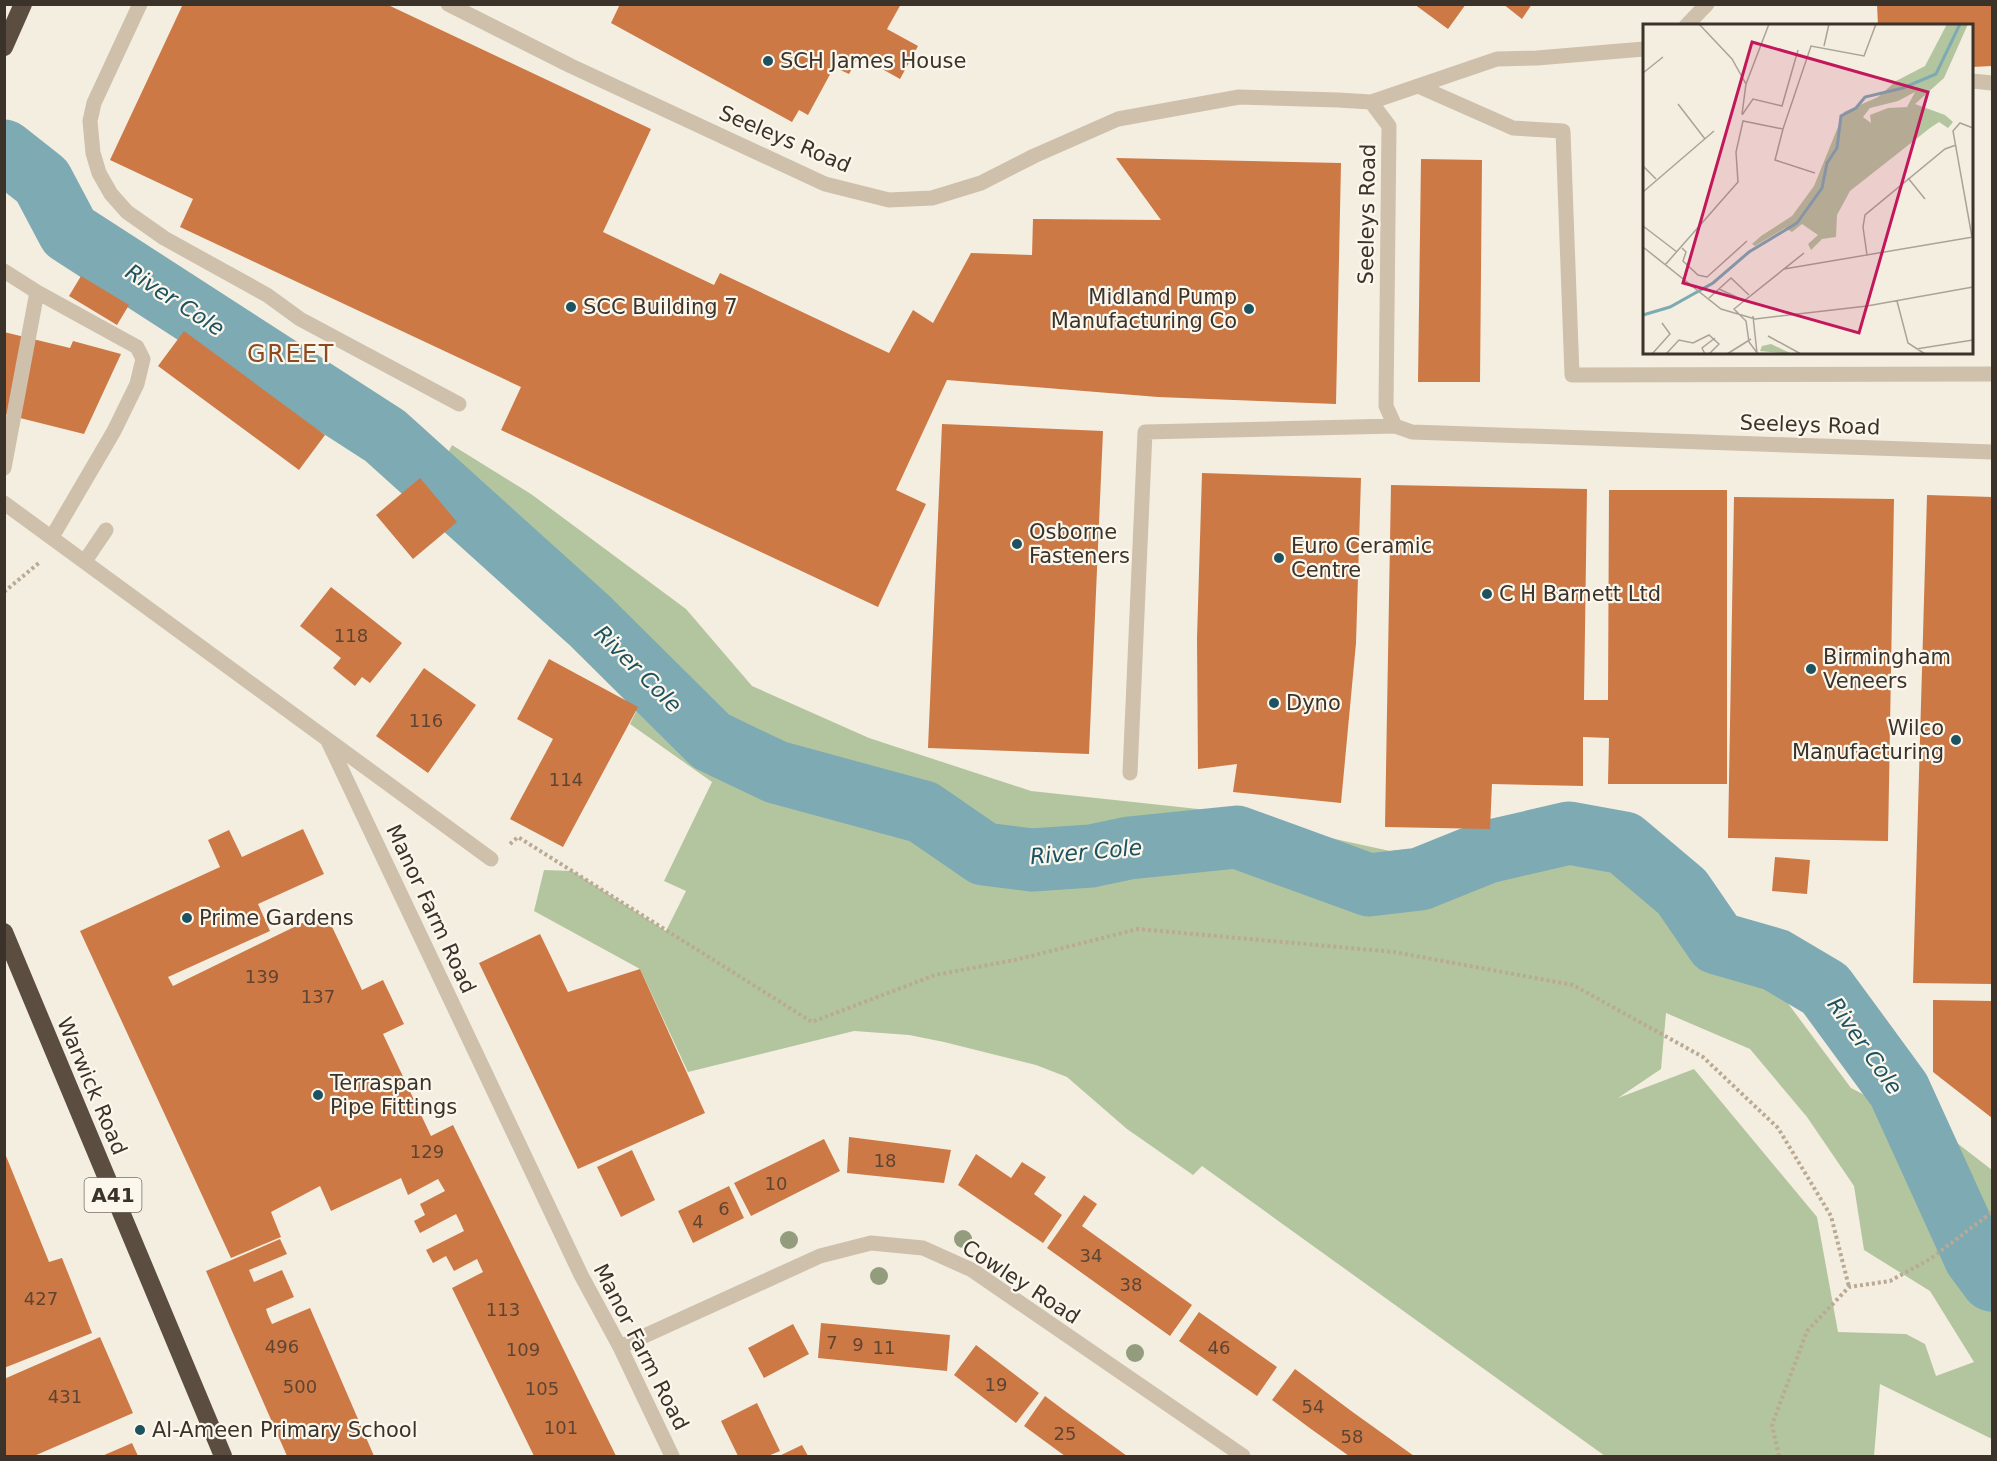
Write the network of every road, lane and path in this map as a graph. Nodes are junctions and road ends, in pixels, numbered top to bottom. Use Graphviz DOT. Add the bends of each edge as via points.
graph roads {
  1 [pos="22,4"];
  2 [pos="140,4"];
  3 [pos="448,4"];
  4 [pos="1707,4"];
  5 [pos="1688,24"];
  6 [pos="4,47"];
  7 [pos="1643,49"];
  8 [pos="1973,81"];
  9 [pos="1992,83"];
  10 [pos="1418,86"];
  11 [pos="1371,102"];
  12 [pos="4,271"];
  13 [pos="37,292"];
  14 [pos="1992,374"];
  15 [pos="459,404"];
  16 [pos="1395,426"];
  17 [pos="1992,452"];
  18 [pos="4,468"];
  19 [pos="4,503"];
  20 [pos="106,530"];
  21 [pos="56,540"];
  22 [pos="85,561"];
  23 [pos="4,592"];
  24 [pos="328,741"];
  25 [pos="1130,773"];
  26 [pos="519,837"];
  27 [pos="491,859"];
  28 [pos="4,932"];
  29 [pos="1992,1213"];
  30 [pos="1849,1287"];
  31 [pos="620,1347"];
  32 [pos="223,1456"];
  33 [pos="672,1456"];
  34 [pos="1243,1456"];
  35 [pos="1779,1456"];
  1 -- 6 [label="highway"];
  2 -- 15 [label="street" via="94,103 90,121 93,153 111,194 127,212 164,238 267,295 300,319"];
  3 -- 11 [label="street, Seeleys Road" via="825,184 889,200 932,198 981,183 1118,119 1239,97"];
  4 -- 5 [label="street"];
  7 -- 10 [label="street" via="1497,59"];
  8 -- 9 [label="street"];
  10 -- 11 [label="street"];
  10 -- 14 [label="street" via="1513,128 1563,131 1572,375"];
  11 -- 16 [label="street, Seeleys Road" via="1389,126 1386,406"];
  12 -- 13 [label="street"];
  13 -- 18 [label="street"];
  13 -- 21 [label="street" via="137,347 144,359 137,384"];
  16 -- 17 [label="street, Seeleys Road" via="1412,432"];
  16 -- 25 [label="street" via="1145,432"];
  19 -- 21 [label="street, Manor Farm Road"];
  20 -- 22 [label="street"];
  21 -- 22 [label="street, Manor Farm Road"];
  21 -- 23 [label="path"];
  22 -- 24 [label="street, Manor Farm Road"];
  24 -- 27 [label="street"];
  24 -- 31 [label="street, Manor Farm Road" via="581,1275"];
  26 -- 30 [label="path" via="812,1022 935,975 1015,960 1138,929 1394,952 1573,985 1703,1058 1778,1128 1832,1216"];
  28 -- 32 [label="highway, Warwick Road / A41"];
  29 -- 30 [label="path" via="1930,1259 1890,1281"];
  30 -- 35 [label="path" via="1807,1331 1772,1425"];
  31 -- 33 [label="street, Manor Farm Road"];
  31 -- 34 [label="street, Cowley Road" via="820,1256 871,1244 923,1248 972,1270"];
}
